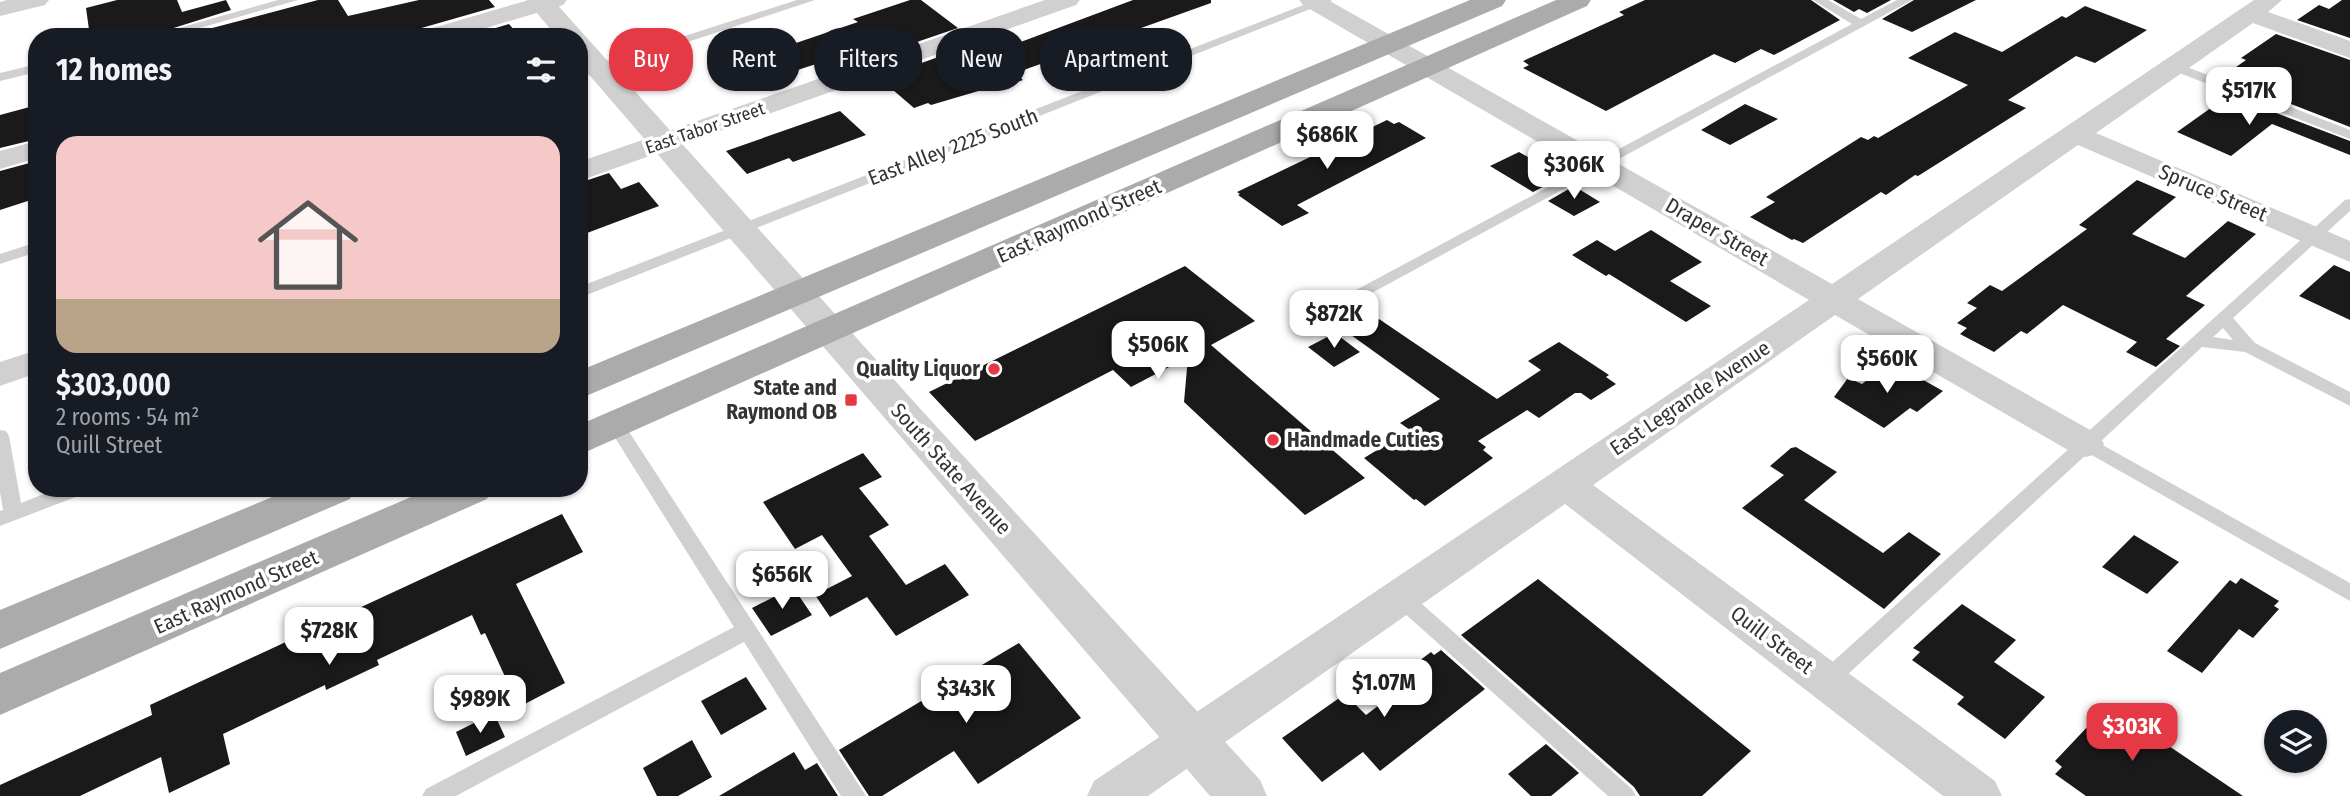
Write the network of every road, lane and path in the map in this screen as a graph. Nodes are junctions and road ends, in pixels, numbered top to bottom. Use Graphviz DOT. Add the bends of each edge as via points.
graph roads {
  1 [pos="37,0"];
  2 [pos="292,0"];
  3 [pos="809,0"];
  4 [pos="1068,0"];
  5 [pos="1493,0"];
  6 [pos="1578,0"];
  7 [pos="1819,0"];
  8 [pos="1906,0"];
  9 [pos="546,1"];
  10 [pos="1318,1"];
  11 [pos="2260,7"];
  12 [pos="0,9"];
  13 [pos="1861,24"];
  14 [pos="187,28"];
  15 [pos="458,28"];
  16 [pos="566,28"];
  17 [pos="1388,44"];
  18 [pos="2350,50"];
  19 [pos="588,61"];
  20 [pos="588,64"];
  21 [pos="2174,66"];
  22 [pos="1427,67"];
  23 [pos="28,70"];
  24 [pos="0,77"];
  25 [pos="2076,134"];
  26 [pos="2350,135"];
  27 [pos="665,142"];
  28 [pos="28,152"];
  29 [pos="0,160"];
  30 [pos="1597,164"];
  31 [pos="588,169"];
  32 [pos="2350,203"];
  33 [pos="742,230"];
  34 [pos="2314,237"];
  35 [pos="28,250"];
  36 [pos="2350,252"];
  37 [pos="0,259"];
  38 [pos="588,290"];
  39 [pos="798,295"];
  40 [pos="1351,297"];
  41 [pos="1834,300"];
  42 [pos="2224,318"];
  43 [pos="830,332"];
  44 [pos="2198,341"];
  45 [pos="2249,347"];
  46 [pos="28,364"];
  47 [pos="0,374"];
  48 [pos="588,382"];
  49 [pos="2350,400"];
  50 [pos="617,425"];
  51 [pos="0,436"];
  52 [pos="588,437"];
  53 [pos="2086,444"];
  54 [pos="1565,484"];
  55 [pos="56,497"];
  56 [pos="314,497"];
  57 [pos="451,497"];
  58 [pos="7,516"];
  59 [pos="2350,593"];
  60 [pos="1399,596"];
  61 [pos="0,630"];
  62 [pos="747,630"];
  63 [pos="1826,681"];
  64 [pos="0,695"];
  65 [pos="1193,740"];
  66 [pos="434,796"];
  67 [pos="854,796"];
  68 [pos="1110,796"];
  69 [pos="1242,796"];
  70 [pos="1624,796"];
  71 [pos="1979,796"];
  1 -- 12 [label="street"];
  2 -- 14 [label="lane"];
  3 -- 19 [label="lane"];
  4 -- 27 [label="street, East Tabor Street"];
  5 -- 17 [label="main road, East Raymond Street"];
  6 -- 22 [label="main road, East Raymond Street"];
  7 -- 13 [label="lane"];
  8 -- 13 [label="lane"];
  9 -- 15 [label="street"];
  9 -- 16 [label="street"];
  10 -- 17 [label="street, Draper Street"];
  10 -- 33 [label="lane, East Alley 2225 South"];
  11 -- 18 [label="street"];
  11 -- 21 [label="street, East Legrande Avenue"];
  13 -- 30 [label="lane"];
  17 -- 22 [label="street, Draper Street"];
  17 -- 39 [label="main road, East Raymond Street"];
  20 -- 27 [label="street, South State Avenue"];
  21 -- 25 [label="street, East Legrande Avenue"];
  21 -- 26 [label="lane"];
  22 -- 30 [label="street, Draper Street"];
  22 -- 43 [label="main road, East Raymond Street"];
  23 -- 24 [label="lane"];
  25 -- 34 [label="street, Spruce Street"];
  25 -- 41 [label="street, East Legrande Avenue"];
  27 -- 31 [label="street, East Tabor Street"];
  27 -- 33 [label="street, South State Avenue"];
  28 -- 29 [label="street"];
  30 -- 40 [label="lane"];
  30 -- 41 [label="street, Draper Street"];
  32 -- 34 [label="lane"];
  33 -- 38 [label="lane, East Alley 2225 South"];
  33 -- 39 [label="street, South State Avenue"];
  34 -- 36 [label="street, Spruce Street"];
  34 -- 42 [label="lane"];
  35 -- 37 [label="lane"];
  39 -- 43 [label="street, South State Avenue"];
  39 -- 48 [label="main road, East Raymond Street"];
  41 -- 53 [label="street, Draper Street"];
  41 -- 54 [label="street, East Legrande Avenue"];
  42 -- 44 [label="lane"];
  42 -- 45 [label="lane"];
  43 -- 50 [label="main road, East Raymond Street"];
  43 -- 65 [label="street, South State Avenue"];
  44 -- 45 [label="lane"];
  44 -- 53 [label="lane"];
  45 -- 49 [label="lane"];
  46 -- 47 [label="street"];
  50 -- 52 [label="main road, East Raymond Street"];
  50 -- 62 [label="lane"];
  51 -- 58 [label="lane"];
  53 -- 59 [label="lane"];
  53 -- 63 [label="lane"];
  54 -- 60 [label="street, East Legrande Avenue"];
  54 -- 63 [label="street, Quill Street"];
  55 -- 58 [label="lane"];
  56 -- 61 [label="main road"];
  57 -- 64 [label="main road, East Raymond Street"];
  60 -- 65 [label="street, East Legrande Avenue"];
  60 -- 70 [label="lane"];
  62 -- 66 [label="lane"];
  62 -- 67 [label="lane"];
  63 -- 71 [label="street, Quill Street"];
  65 -- 68 [label="street, East Legrande Avenue"];
  65 -- 69 [label="street, South State Avenue"];
}
